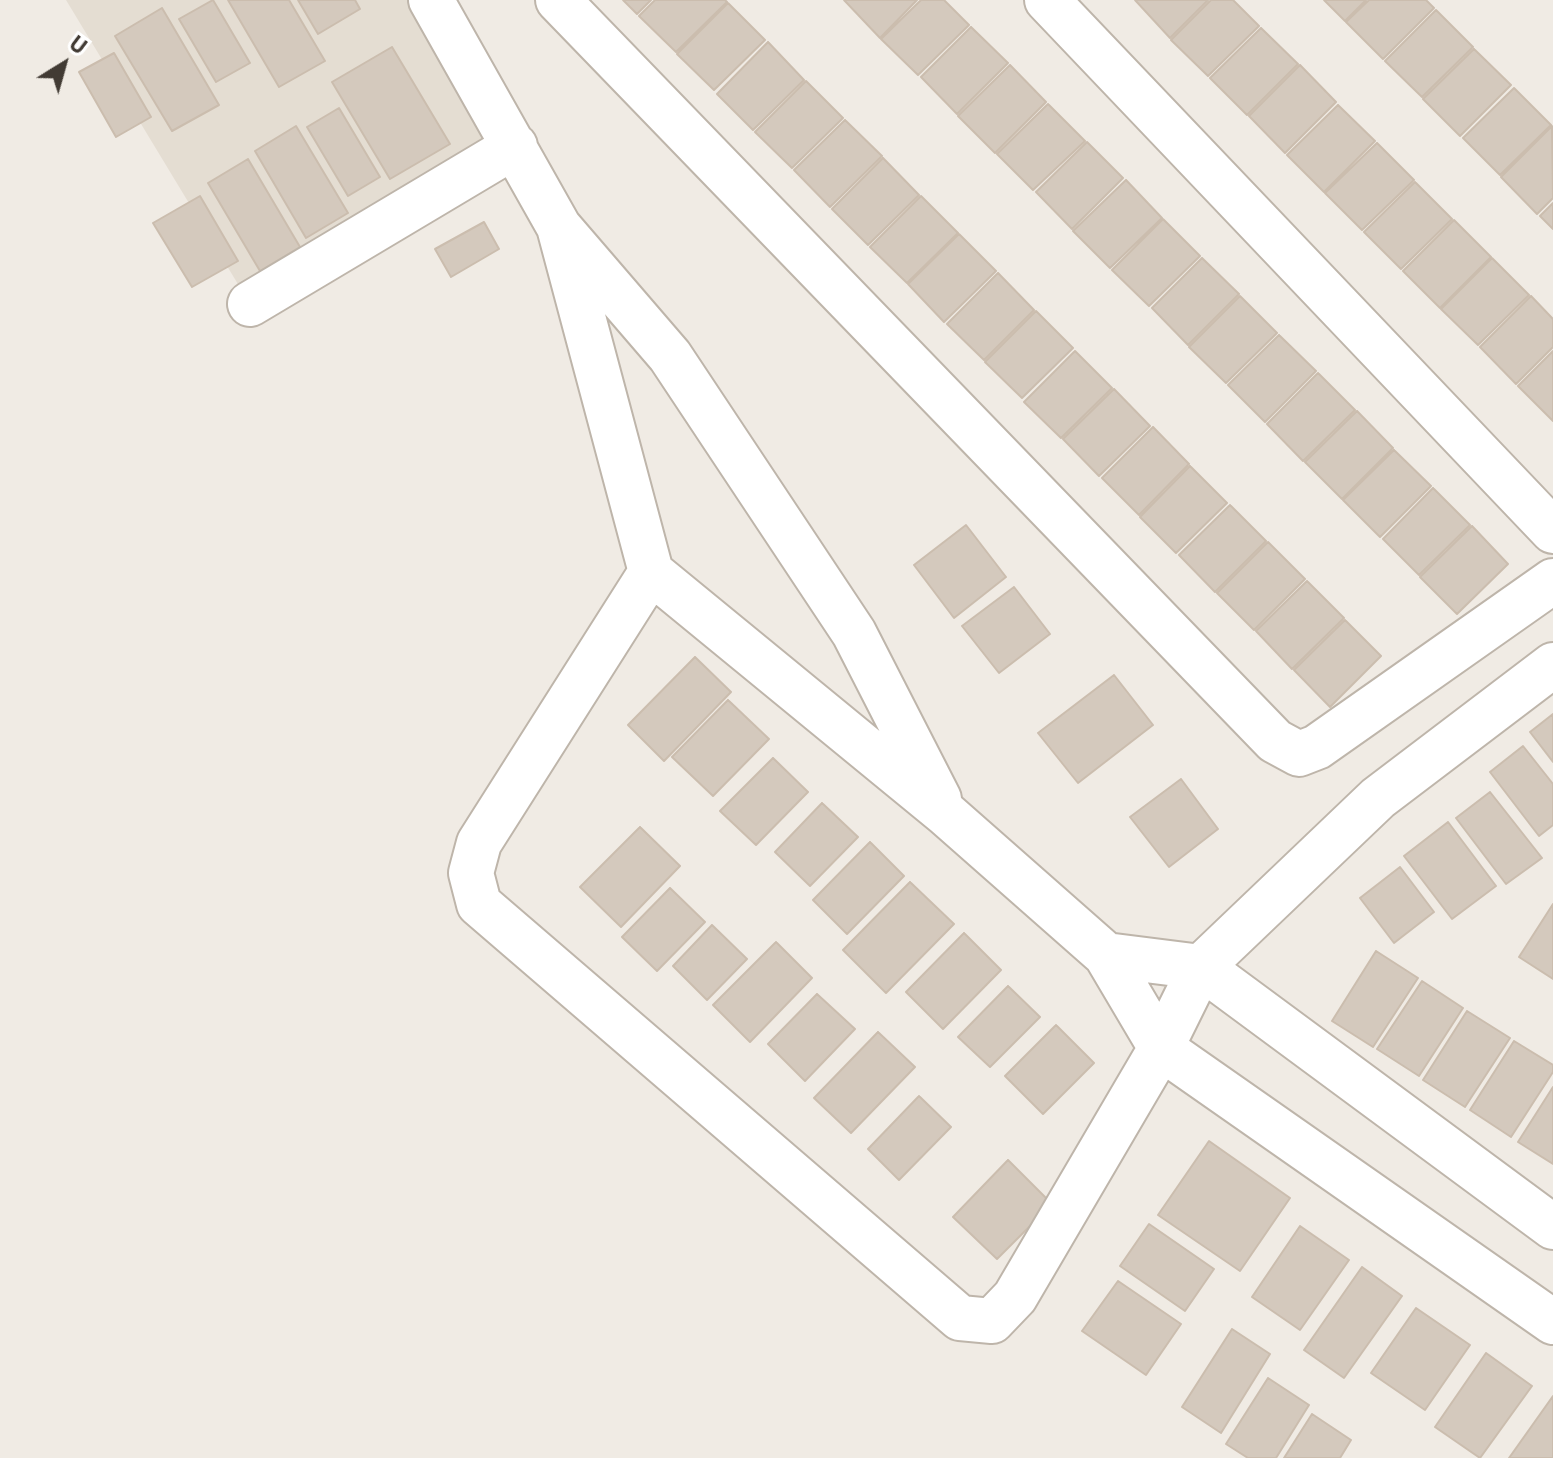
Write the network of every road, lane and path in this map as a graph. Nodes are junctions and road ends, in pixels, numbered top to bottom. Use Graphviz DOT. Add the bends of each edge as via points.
graph roads {
  1 [pos="431,0"];
  2 [pos="558,0"];
  3 [pos="1047,0"];
  4 [pos="515,146"];
  5 [pos="559,227"];
  6 [pos="250,304"];
  7 [pos="1553,531"];
  8 [pos="651,572"];
  9 [pos="1553,581"];
  10 [pos="1553,665"];
  11 [pos="946,814"];
  12 [pos="1106,955"];
  13 [pos="1201,967"];
  14 [pos="1161,1048"];
  15 [pos="1553,1227"];
  16 [pos="1553,1322"];
  1 -- 4 [label="street"];
  2 -- 9 [label="street" via="1275,741 1299,754 1317,747"];
  3 -- 7 [label="street"];
  4 -- 5 [label="street"];
  4 -- 6 [label="street"];
  5 -- 8 [label="street"];
  5 -- 11 [label="street" via="670,356 845,620"];
  8 -- 11 [label="street"];
  8 -- 14 [label="street" via="479,843 471,873 479,904 960,1318 992,1321 1015,1297"];
  10 -- 13 [label="street" via="1378,798"];
  11 -- 12 [label="street"];
  12 -- 13 [label="street"];
  12 -- 14 [label="street"];
  13 -- 14 [label="street"];
  13 -- 15 [label="street"];
  14 -- 16 [label="street"];
}
